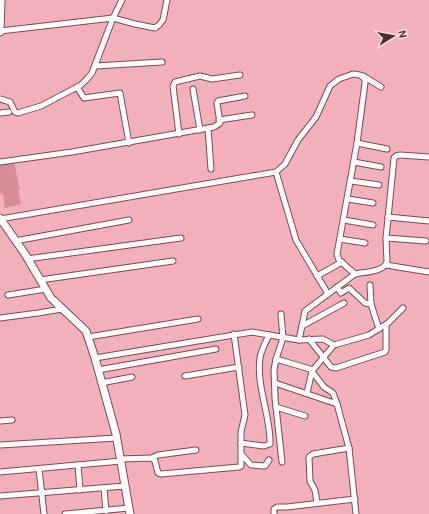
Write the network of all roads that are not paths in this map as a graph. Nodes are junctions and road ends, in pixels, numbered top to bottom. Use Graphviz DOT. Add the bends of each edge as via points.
graph roads {
  1 [pos="1,0"];
  2 [pos="122,0"];
  3 [pos="167,0"];
  4 [pos="113,18"];
  5 [pos="0,25"];
  6 [pos="0,32"];
  7 [pos="162,62"];
  8 [pos="95,66"];
  9 [pos="240,75"];
  10 [pos="363,76"];
  11 [pos="77,87"];
  12 [pos="381,87"];
  13 [pos="193,89"];
  14 [pos="245,96"];
  15 [pos="0,99"];
  16 [pos="9,112"];
  17 [pos="0,113"];
  18 [pos="252,115"];
  19 [pos="220,120"];
  20 [pos="208,128"];
  21 [pos="200,130"];
  22 [pos="179,134"];
  23 [pos="130,142"];
  24 [pos="357,143"];
  25 [pos="387,148"];
  26 [pos="429,157"];
  27 [pos="0,162"];
  28 [pos="354,162"];
  29 [pos="381,166"];
  30 [pos="211,169"];
  31 [pos="276,172"];
  32 [pos="351,181"];
  33 [pos="379,185"];
  34 [pos="348,199"];
  35 [pos="373,203"];
  36 [pos="388,217"];
  37 [pos="0,219"];
  38 [pos="129,220"];
  39 [pos="344,220"];
  40 [pos="429,222"];
  41 [pos="373,225"];
  42 [pos="181,238"];
  43 [pos="386,238"];
  44 [pos="340,239"];
  45 [pos="15,240"];
  46 [pos="426,241"];
  47 [pos="365,243"];
  48 [pos="27,259"];
  49 [pos="173,261"];
  50 [pos="342,262"];
  51 [pos="386,265"];
  52 [pos="429,272"];
  53 [pos="354,274"];
  54 [pos="317,276"];
  55 [pos="40,280"];
  56 [pos="370,285"];
  57 [pos="337,287"];
  58 [pos="46,289"];
  59 [pos="328,294"];
  60 [pos="8,295"];
  61 [pos="344,303"];
  62 [pos="371,304"];
  63 [pos="62,308"];
  64 [pos="403,308"];
  65 [pos="281,314"];
  66 [pos="0,318"];
  67 [pos="198,319"];
  68 [pos="386,325"];
  69 [pos="302,326"];
  70 [pos="379,329"];
  71 [pos="234,334"];
  72 [pos="269,335"];
  73 [pos="88,336"];
  74 [pos="283,338"];
  75 [pos="309,339"];
  76 [pos="299,340"];
  77 [pos="334,345"];
  78 [pos="216,349"];
  79 [pos="323,357"];
  80 [pos="95,358"];
  81 [pos="276,359"];
  82 [pos="239,367"];
  83 [pos="98,370"];
  84 [pos="312,371"];
  85 [pos="185,376"];
  86 [pos="132,377"];
  87 [pos="101,383"];
  88 [pos="275,383"];
  89 [pos="307,393"];
  90 [pos="337,404"];
  91 [pos="276,407"];
  92 [pos="305,416"];
  93 [pos="12,420"];
  94 [pos="0,421"];
  95 [pos="116,438"];
  96 [pos="241,443"];
  97 [pos="0,446"];
  98 [pos="349,448"];
  99 [pos="196,450"];
  100 [pos="241,454"];
  101 [pos="152,458"];
  102 [pos="121,460"];
  103 [pos="269,460"];
  104 [pos="282,462"];
  105 [pos="78,465"];
  106 [pos="39,469"];
  107 [pos="0,472"];
  108 [pos="125,486"];
  109 [pos="104,488"];
  110 [pos="80,490"];
  111 [pos="41,492"];
  112 [pos="0,496"];
  113 [pos="355,499"];
  114 [pos="317,503"];
  115 [pos="106,510"];
  116 [pos="130,511"];
  117 [pos="44,514"];
  118 [pos="65,514"];
  119 [pos="274,514"];
  120 [pos="356,514"];
  1 -- 5 [label="street"];
  2 -- 4 [label="street"];
  3 -- 4 [label="street" via="163,20 157,27"];
  4 -- 6 [label="street"];
  4 -- 8 [label="street"];
  5 -- 6 [label="street"];
  7 -- 8 [label="street"];
  8 -- 11 [label="street" via="90,76"];
  9 -- 22 [label="street" via="212,79 200,76 174,82"];
  10 -- 12 [label="street"];
  10 -- 24 [label="street" via="365,83"];
  10 -- 31 [label="street" via="353,74 343,77 330,86 316,117 298,140 285,164"];
  11 -- 15 [label="street" via="41,106 18,114 10,102"];
  11 -- 23 [label="street" via="84,98 120,93"];
  13 -- 21 [label="street"];
  14 -- 19 [label="street" via="218,100"];
  16 -- 17 [label="street"];
  18 -- 19 [label="street"];
  19 -- 20 [label="street" via="218,126"];
  20 -- 21 [label="street"];
  20 -- 30 [label="street"];
  21 -- 22 [label="street"];
  22 -- 23 [label="street"];
  23 -- 27 [label="street"];
  24 -- 25 [label="street"];
  24 -- 28 [label="street"];
  26 -- 36 [label="street" via="400,155 394,158"];
  28 -- 29 [label="street"];
  28 -- 32 [label="street"];
  31 -- 37 [label="street"];
  31 -- 54 [label="street" via="296,240"];
  32 -- 33 [label="street"];
  32 -- 34 [label="street"];
  34 -- 35 [label="street"];
  34 -- 39 [label="street"];
  36 -- 40 [label="street"];
  36 -- 43 [label="street"];
  37 -- 45 [label="street"];
  38 -- 45 [label="street"];
  39 -- 41 [label="street"];
  39 -- 44 [label="street"];
  42 -- 48 [label="street"];
  43 -- 46 [label="street"];
  43 -- 51 [label="street"];
  44 -- 47 [label="street"];
  44 -- 50 [label="street" via="337,254"];
  45 -- 48 [label="street"];
  48 -- 55 [label="street"];
  49 -- 55 [label="street"];
  50 -- 53 [label="street"];
  50 -- 54 [label="street"];
  51 -- 52 [label="street"];
  51 -- 53 [label="street"];
  53 -- 57 [label="street"];
  54 -- 59 [label="street"];
  55 -- 58 [label="street"];
  56 -- 62 [label="street"];
  57 -- 59 [label="street"];
  57 -- 62 [label="street" via="341,293 349,288 365,303"];
  58 -- 60 [label="street"];
  58 -- 63 [label="street"];
  59 -- 69 [label="street" via="305,311"];
  61 -- 69 [label="street"];
  62 -- 70 [label="street"];
  63 -- 66 [label="street"];
  63 -- 73 [label="street" via="83,326"];
  64 -- 68 [label="street"];
  65 -- 74 [label="street"];
  67 -- 73 [label="street"];
  68 -- 70 [label="street"];
  68 -- 79 [label="street" via="385,352 334,368"];
  69 -- 76 [label="street"];
  70 -- 77 [label="street" via="369,335"];
  71 -- 72 [label="street" via="252,332"];
  71 -- 80 [label="street"];
  71 -- 82 [label="street"];
  72 -- 74 [label="street"];
  72 -- 96 [label="street" via="261,353 260,369 270,444 264,446"];
  73 -- 80 [label="street"];
  74 -- 76 [label="street"];
  74 -- 81 [label="street"];
  75 -- 76 [label="street"];
  75 -- 77 [label="street" via="324,339"];
  75 -- 79 [label="street"];
  77 -- 79 [label="street"];
  78 -- 83 [label="street"];
  79 -- 84 [label="street"];
  80 -- 83 [label="street"];
  81 -- 84 [label="street"];
  81 -- 88 [label="street"];
  82 -- 85 [label="street"];
  82 -- 96 [label="street" via="244,415"];
  83 -- 87 [label="street"];
  84 -- 89 [label="street"];
  84 -- 90 [label="street" via="332,393"];
  86 -- 87 [label="street"];
  87 -- 95 [label="street"];
  88 -- 89 [label="street"];
  88 -- 91 [label="street"];
  89 -- 90 [label="street"];
  90 -- 98 [label="street"];
  91 -- 92 [label="street"];
  91 -- 104 [label="street"];
  93 -- 94 [label="street"];
  95 -- 97 [label="street"];
  95 -- 102 [label="street"];
  96 -- 100 [label="street"];
  98 -- 113 [label="street"];
  98 -- 114 [label="street" via="313,454 310,457 310,481 315,490"];
  99 -- 101 [label="street"];
  100 -- 101 [label="street" via="239,467 161,474 158,473"];
  100 -- 103 [label="street" via="251,465 265,466"];
  101 -- 102 [label="street"];
  102 -- 105 [label="street"];
  102 -- 108 [label="street"];
  105 -- 106 [label="street"];
  105 -- 110 [label="street"];
  106 -- 107 [label="street"];
  106 -- 111 [label="street"];
  108 -- 109 [label="street"];
  108 -- 116 [label="street"];
  109 -- 110 [label="street"];
  109 -- 115 [label="street"];
  110 -- 111 [label="street"];
  111 -- 112 [label="street"];
  111 -- 117 [label="street"];
  113 -- 114 [label="street"];
  113 -- 120 [label="street"];
  114 -- 119 [label="street" via="277,507"];
  115 -- 116 [label="street"];
  115 -- 118 [label="street"];
}
